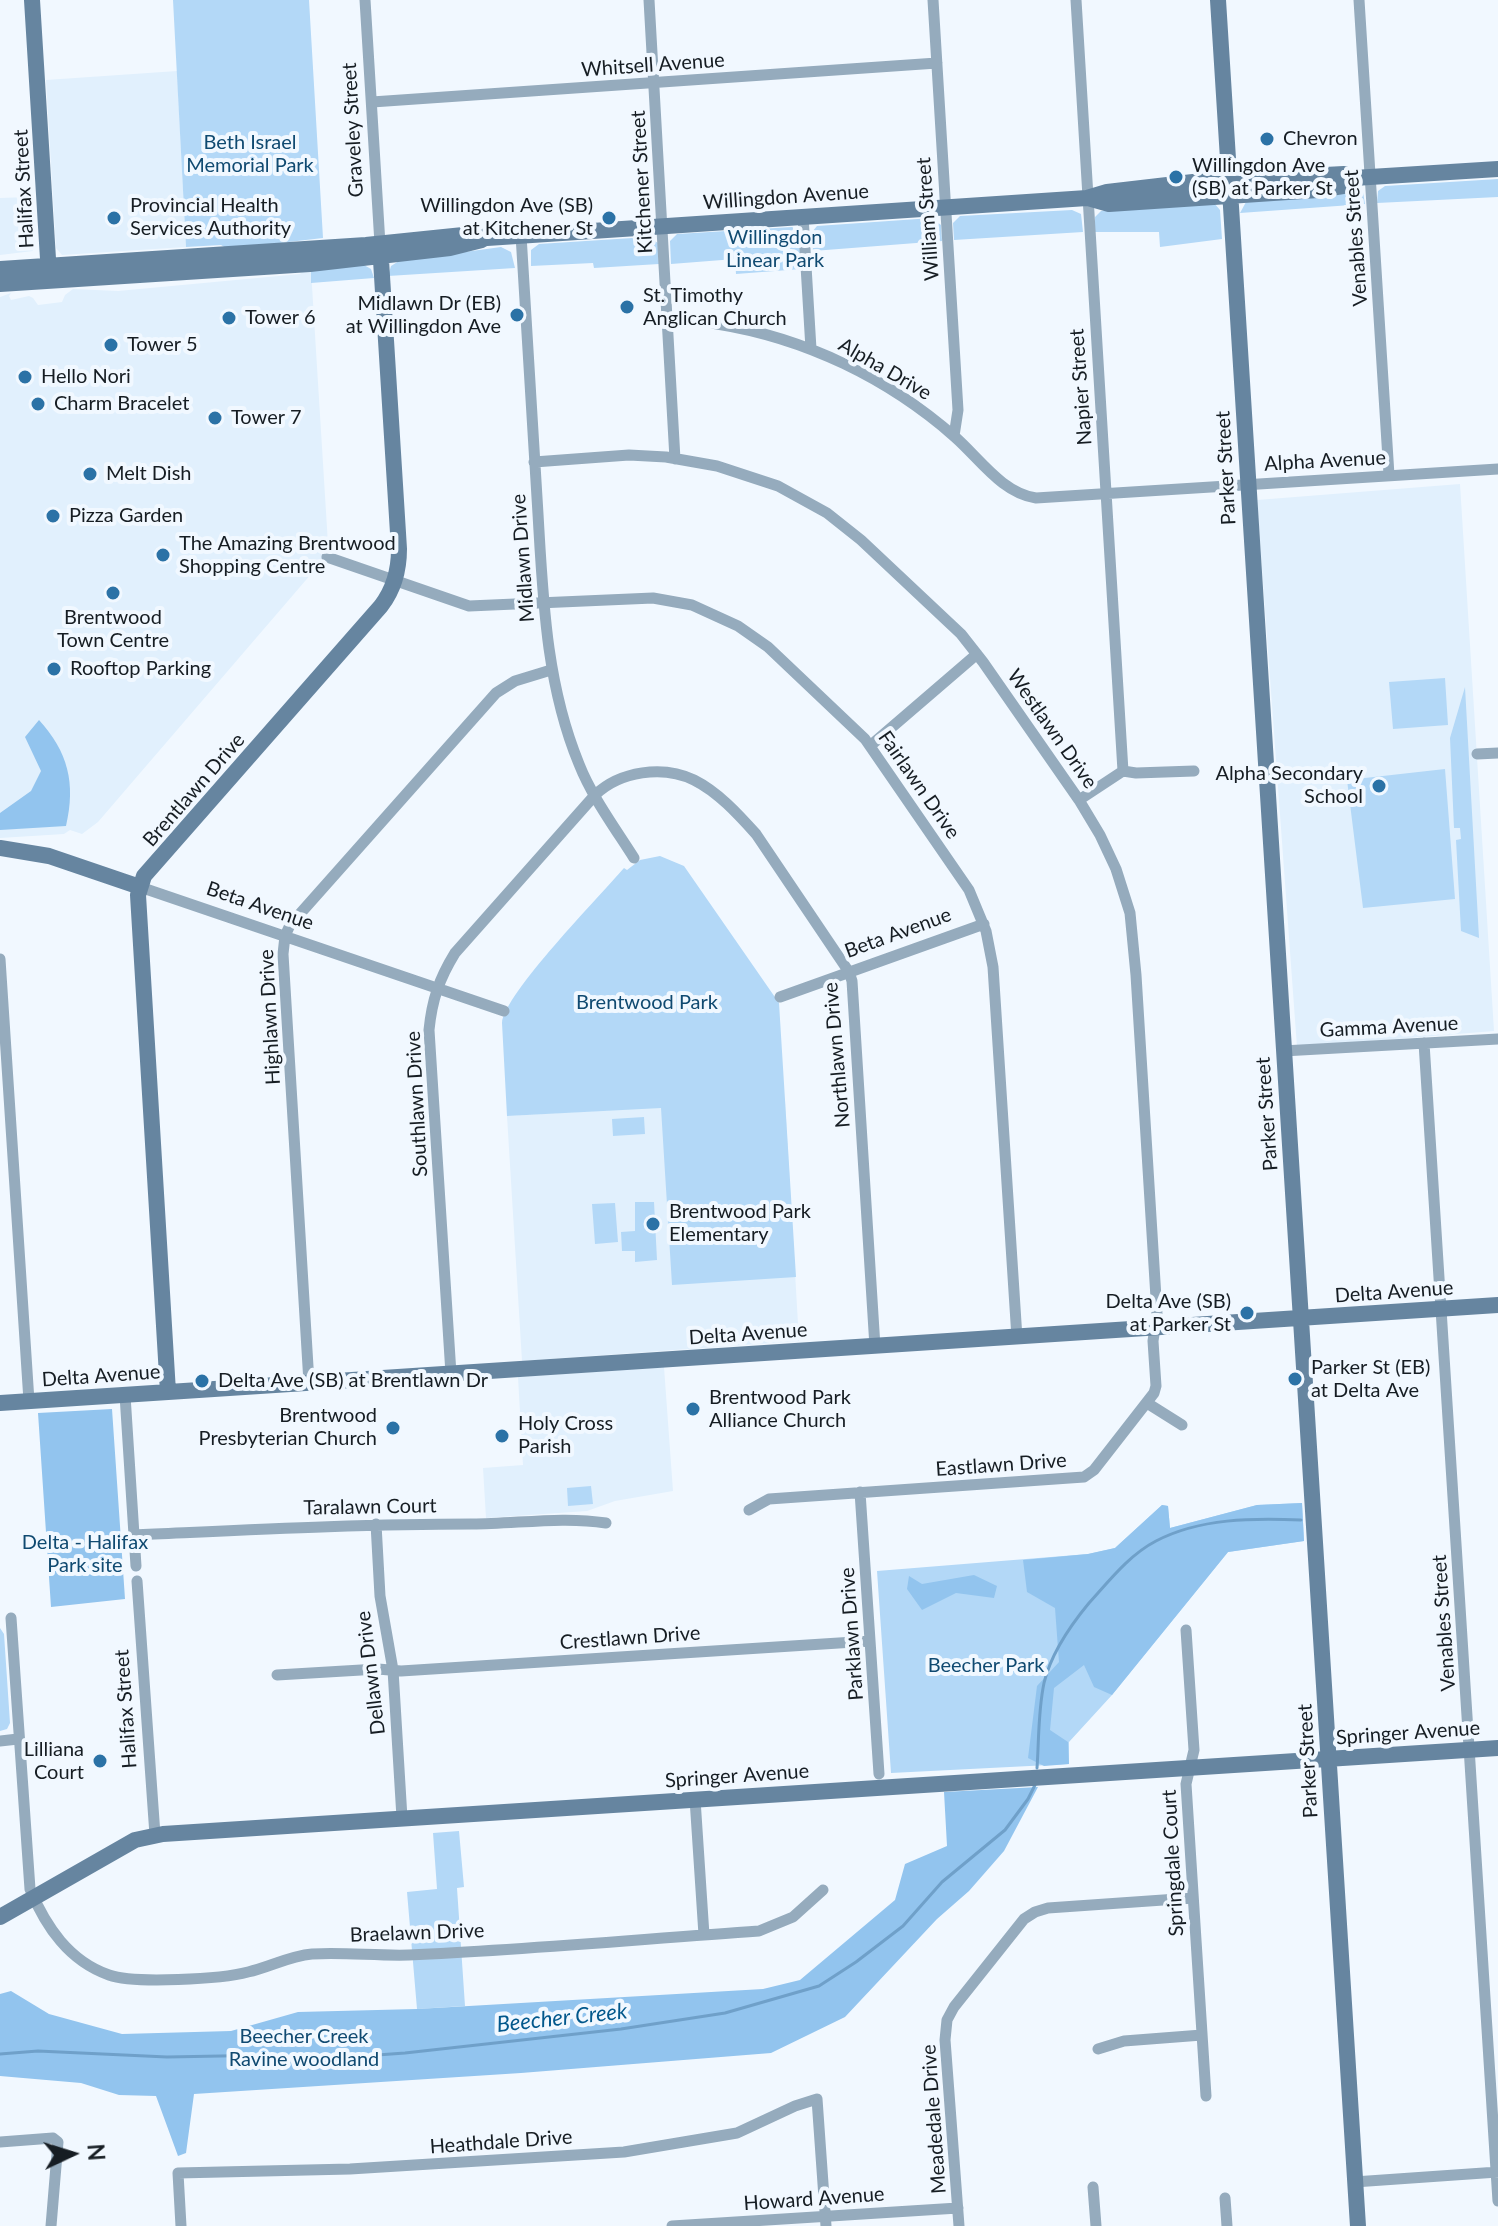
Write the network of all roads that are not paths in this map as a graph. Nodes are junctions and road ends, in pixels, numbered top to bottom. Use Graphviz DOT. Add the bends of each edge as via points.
graph roads {
  1 [pos="32,0"];
  2 [pos="365,0"];
  3 [pos="649,0"];
  4 [pos="933,0"];
  5 [pos="1076,0"];
  6 [pos="1218,0"];
  7 [pos="1359,0"];
  8 [pos="937,63"];
  9 [pos="654,83"];
  10 [pos="372,102"];
  11 [pos="1498,169"];
  12 [pos="1362,178"];
  13 [pos="1230,188"];
  14 [pos="1087,198"];
  15 [pos="945,207"];
  16 [pos="803,216"];
  17 [pos="662,226"];
  18 [pos="521,235"];
  19 [pos="380,251"];
  20 [pos="0,269"];
  21 [pos="48,273"];
  22 [pos="0,284"];
  23 [pos="668,319"];
  24 [pos="811,349"];
  25 [pos="954,436"];
  26 [pos="675,459"];
  27 [pos="534,462"];
  28 [pos="1498,469"];
  29 [pos="1389,475"];
  30 [pos="1247,483"];
  31 [pos="1106,494"];
  32 [pos="327,557"];
  33 [pos="395,581"];
  34 [pos="544,603"];
  35 [pos="977,654"];
  36 [pos="551,670"];
  37 [pos="870,746"];
  38 [pos="1498,753"];
  39 [pos="1477,754"];
  40 [pos="1123,771"];
  41 [pos="1194,771"];
  42 [pos="595,795"];
  43 [pos="1079,800"];
  44 [pos="0,848"];
  45 [pos="634,858"];
  46 [pos="140,887"];
  47 [pos="984,924"];
  48 [pos="285,936"];
  49 [pos="0,959"];
  50 [pos="849,972"];
  51 [pos="436,988"];
  52 [pos="780,997"];
  53 [pos="504,1011"];
  54 [pos="1498,1039"];
  55 [pos="1424,1043"];
  56 [pos="1283,1051"];
  57 [pos="1498,1305"];
  58 [pos="1442,1309"];
  59 [pos="1300,1318"];
  60 [pos="1155,1329"];
  61 [pos="1017,1338"];
  62 [pos="875,1347"];
  63 [pos="451,1374"];
  64 [pos="309,1383"];
  65 [pos="168,1392"];
  66 [pos="125,1395"];
  67 [pos="29,1401"];
  68 [pos="0,1403"];
  69 [pos="1147,1403"];
  70 [pos="1182,1425"];
  71 [pos="860,1492"];
  72 [pos="749,1510"];
  73 [pos="606,1523"];
  74 [pos="376,1524"];
  75 [pos="134,1535"];
  76 [pos="136,1566"];
  77 [pos="137,1581"];
  78 [pos="11,1618"];
  79 [pos="1186,1630"];
  80 [pos="870,1641"];
  81 [pos="393,1670"];
  82 [pos="277,1675"];
  83 [pos="18,1739"];
  84 [pos="0,1741"];
  85 [pos="1498,1748"];
  86 [pos="1471,1750"];
  87 [pos="1328,1759"];
  88 [pos="1189,1767"];
  89 [pos="879,1774"];
  90 [pos="695,1799"];
  91 [pos="402,1818"];
  92 [pos="155,1835"];
  93 [pos="823,1890"];
  94 [pos="34,1898"];
  95 [pos="1192,1898"];
  96 [pos="0,1917"];
  97 [pos="704,1935"];
  98 [pos="1202,2035"];
  99 [pos="1098,2049"];
  100 [pos="1206,2096"];
  101 [pos="0,2142"];
  102 [pos="1497,2172"];
  103 [pos="1354,2182"];
  104 [pos="1093,2187"];
  105 [pos="1225,2198"];
  106 [pos="1498,2201"];
  107 [pos="958,2208"];
  108 [pos="825,2221"];
  109 [pos="698,2225"];
  110 [pos="51,2226"];
  111 [pos="181,2226"];
  112 [pos="672,2226"];
  113 [pos="959,2226"];
  114 [pos="1096,2226"];
  115 [pos="1227,2226"];
  116 [pos="1358,2226"];
  1 -- 21 [label="street, Halifax Street"];
  2 -- 10 [label="street, Graveley Street"];
  3 -- 9 [label="street, Kitchener Street"];
  4 -- 8 [label="street, William Street"];
  5 -- 14 [label="street, Napier Street"];
  6 -- 13 [label="street, Parker Street"];
  7 -- 12 [label="street, Venables Street"];
  8 -- 9 [label="street, Whitsell Avenue"];
  8 -- 15 [label="street, William Street"];
  9 -- 10 [label="street, Whitsell Avenue"];
  9 -- 17 [label="street, Kitchener Street"];
  10 -- 19 [label="street, Graveley Street"];
  11 -- 12 [label="street, Willingdon Avenue"];
  12 -- 13 [label="street, Willingdon Avenue" via="1318,190"];
  12 -- 29 [label="street, Venables Street"];
  13 -- 14 [label="street, Willingdon Avenue" via="1193,182"];
  13 -- 30 [label="street, Parker Street"];
  14 -- 15 [label="street, Willingdon Avenue"];
  14 -- 31 [label="street, Napier Street"];
  15 -- 16 [label="street, Willingdon Avenue"];
  15 -- 25 [label="street, William Street" via="958,410"];
  16 -- 17 [label="street, Willingdon Avenue"];
  16 -- 24 [label="street"];
  17 -- 18 [label="street, Willingdon Avenue"];
  17 -- 23 [label="street, Kitchener Street"];
  18 -- 19 [label="street, Willingdon Avenue"];
  18 -- 27 [label="street, Midlawn Drive"];
  19 -- 21 [label="street, Willingdon Avenue" via="310,264"];
  19 -- 33 [label="street, Brentlawn Drive" via="399,549"];
  20 -- 21 [label="street, Willingdon Avenue"];
  21 -- 22 [label="street, Willingdon Avenue"];
  23 -- 24 [label="street, Alpha Drive" via="747,329"];
  23 -- 26 [label="street, Kitchener Street"];
  24 -- 25 [label="street, Alpha Drive" via="906,398"];
  25 -- 31 [label="street, Alpha Drive" via="1022,496"];
  26 -- 27 [label="street, Westlawn Drive" via="629,455"];
  26 -- 35 [label="street, Westlawn Drive" via="769,482 827,513"];
  27 -- 34 [label="street, Midlawn Drive"];
  28 -- 29 [label="street, Alpha Avenue"];
  29 -- 30 [label="street, Alpha Avenue"];
  30 -- 31 [label="street, Alpha Avenue"];
  30 -- 56 [label="street, Parker Street"];
  31 -- 40 [label="street, Napier Street"];
  32 -- 33 [label="street, Fairlawn Drive"];
  33 -- 34 [label="street, Fairlawn Drive" via="469,606"];
  33 -- 46 [label="street, Brentlawn Drive" via="381,606 144,876"];
  34 -- 36 [label="street, Midlawn Drive"];
  34 -- 37 [label="street, Fairlawn Drive" via="653,598 720,616 768,647"];
  35 -- 37 [label="street"];
  35 -- 43 [label="street, Westlawn Drive"];
  36 -- 42 [label="street, Midlawn Drive" via="578,763"];
  36 -- 48 [label="street, Highlawn Drive" via="496,693"];
  37 -- 47 [label="street, Fairlawn Drive" via="965,882"];
  38 -- 39 [label="street"];
  40 -- 41 [label="street"];
  40 -- 43 [label="street"];
  42 -- 45 [label="street, Midlawn Drive"];
  42 -- 50 [label="street, Northlawn Drive" via="620,778 658,772 695,780 716,794 756,834"];
  42 -- 51 [label="street, Southlawn Drive" via="455,953"];
  43 -- 60 [label="street, Westlawn Drive" via="1116,869 1130,913"];
  44 -- 46 [label="street, Beta Avenue" via="49,856"];
  46 -- 48 [label="street, Beta Avenue"];
  46 -- 65 [label="street"];
  47 -- 50 [label="street, Beta Avenue"];
  47 -- 61 [label="street, Fairlawn Drive" via="993,967"];
  48 -- 51 [label="street, Beta Avenue"];
  48 -- 64 [label="street, Highlawn Drive"];
  49 -- 67 [label="street"];
  50 -- 52 [label="street, Beta Avenue"];
  50 -- 62 [label="street, Northlawn Drive"];
  51 -- 53 [label="street, Beta Avenue"];
  51 -- 63 [label="street, Southlawn Drive" via="429,1030"];
  54 -- 55 [label="street, Gamma Avenue"];
  55 -- 56 [label="street, Gamma Avenue"];
  55 -- 58 [label="street, Venables Street"];
  56 -- 59 [label="street, Parker Street"];
  57 -- 58 [label="street, Delta Avenue"];
  58 -- 59 [label="street, Delta Avenue"];
  58 -- 86 [label="street, Venables Street"];
  59 -- 60 [label="street, Delta Avenue"];
  59 -- 87 [label="street, Parker Street"];
  60 -- 61 [label="street, Delta Avenue"];
  60 -- 69 [label="street, Eastlawn Drive" via="1156,1388"];
  61 -- 62 [label="street, Delta Avenue"];
  62 -- 63 [label="street, Delta Avenue"];
  63 -- 64 [label="street, Delta Avenue"];
  64 -- 65 [label="street, Delta Avenue"];
  65 -- 66 [label="street, Delta Avenue"];
  66 -- 67 [label="street, Delta Avenue"];
  66 -- 75 [label="street"];
  67 -- 68 [label="street, Delta Avenue"];
  69 -- 70 [label="street"];
  69 -- 71 [label="street, Eastlawn Drive" via="1084,1477"];
  71 -- 72 [label="street, Eastlawn Drive" via="769,1499"];
  71 -- 80 [label="street, Parklawn Drive"];
  73 -- 74 [label="street, Taralawn Court"];
  74 -- 75 [label="street, Taralawn Court"];
  74 -- 81 [label="street, Dellawn Drive" via="380,1596"];
  75 -- 76 [label="street"];
  77 -- 92 [label="street, Halifax Street"];
  78 -- 83 [label="street"];
  79 -- 88 [label="street, Springdale Court" via="1194,1750"];
  80 -- 81 [label="street, Crestlawn Drive"];
  80 -- 89 [label="street, Parklawn Drive"];
  81 -- 82 [label="street, Crestlawn Drive"];
  81 -- 91 [label="street, Dellawn Drive"];
  83 -- 84 [label="street"];
  83 -- 94 [label="street"];
  85 -- 86 [label="street, Springer Avenue"];
  86 -- 87 [label="street, Springer Avenue"];
  86 -- 102 [label="street, Venables Street"];
  87 -- 88 [label="street, Springer Avenue"];
  87 -- 103 [label="street, Parker Street"];
  88 -- 90 [label="street, Springer Avenue"];
  88 -- 95 [label="street, Springdale Court"];
  90 -- 91 [label="street, Springer Avenue"];
  90 -- 97 [label="street"];
  91 -- 92 [label="street, Springer Avenue"];
  92 -- 94 [label="street, Springer Avenue" via="135,1840"];
  93 -- 97 [label="street, Braelawn Drive" via="793,1917 759,1931"];
  94 -- 96 [label="street, Springer Avenue"];
  94 -- 97 [label="street, Braelawn Drive" via="70,1953 87,1966 134,1980 235,1975 314,1954 410,1955"];
  95 -- 98 [label="street, Springdale Court"];
  95 -- 107 [label="street, Meadedale Drive" via="1035,1912 954,2007 945,2040"];
  98 -- 99 [label="street" via="1124,2041"];
  98 -- 100 [label="street, Springdale Court"];
  101 -- 110 [label="street" via="57,2140"];
  102 -- 103 [label="street"];
  102 -- 106 [label="street, Venables Street"];
  103 -- 116 [label="street, Parker Street"];
  104 -- 114 [label="street"];
  105 -- 115 [label="street"];
  107 -- 108 [label="street, Howard Avenue"];
  107 -- 113 [label="street, Meadedale Drive"];
  108 -- 109 [label="street, Howard Avenue"];
  108 -- 111 [label="street, Heathdale Drive" via="817,2099 737,2133 624,2152 350,2169 178,2173"];
  109 -- 112 [label="street, Howard Avenue"];
}
